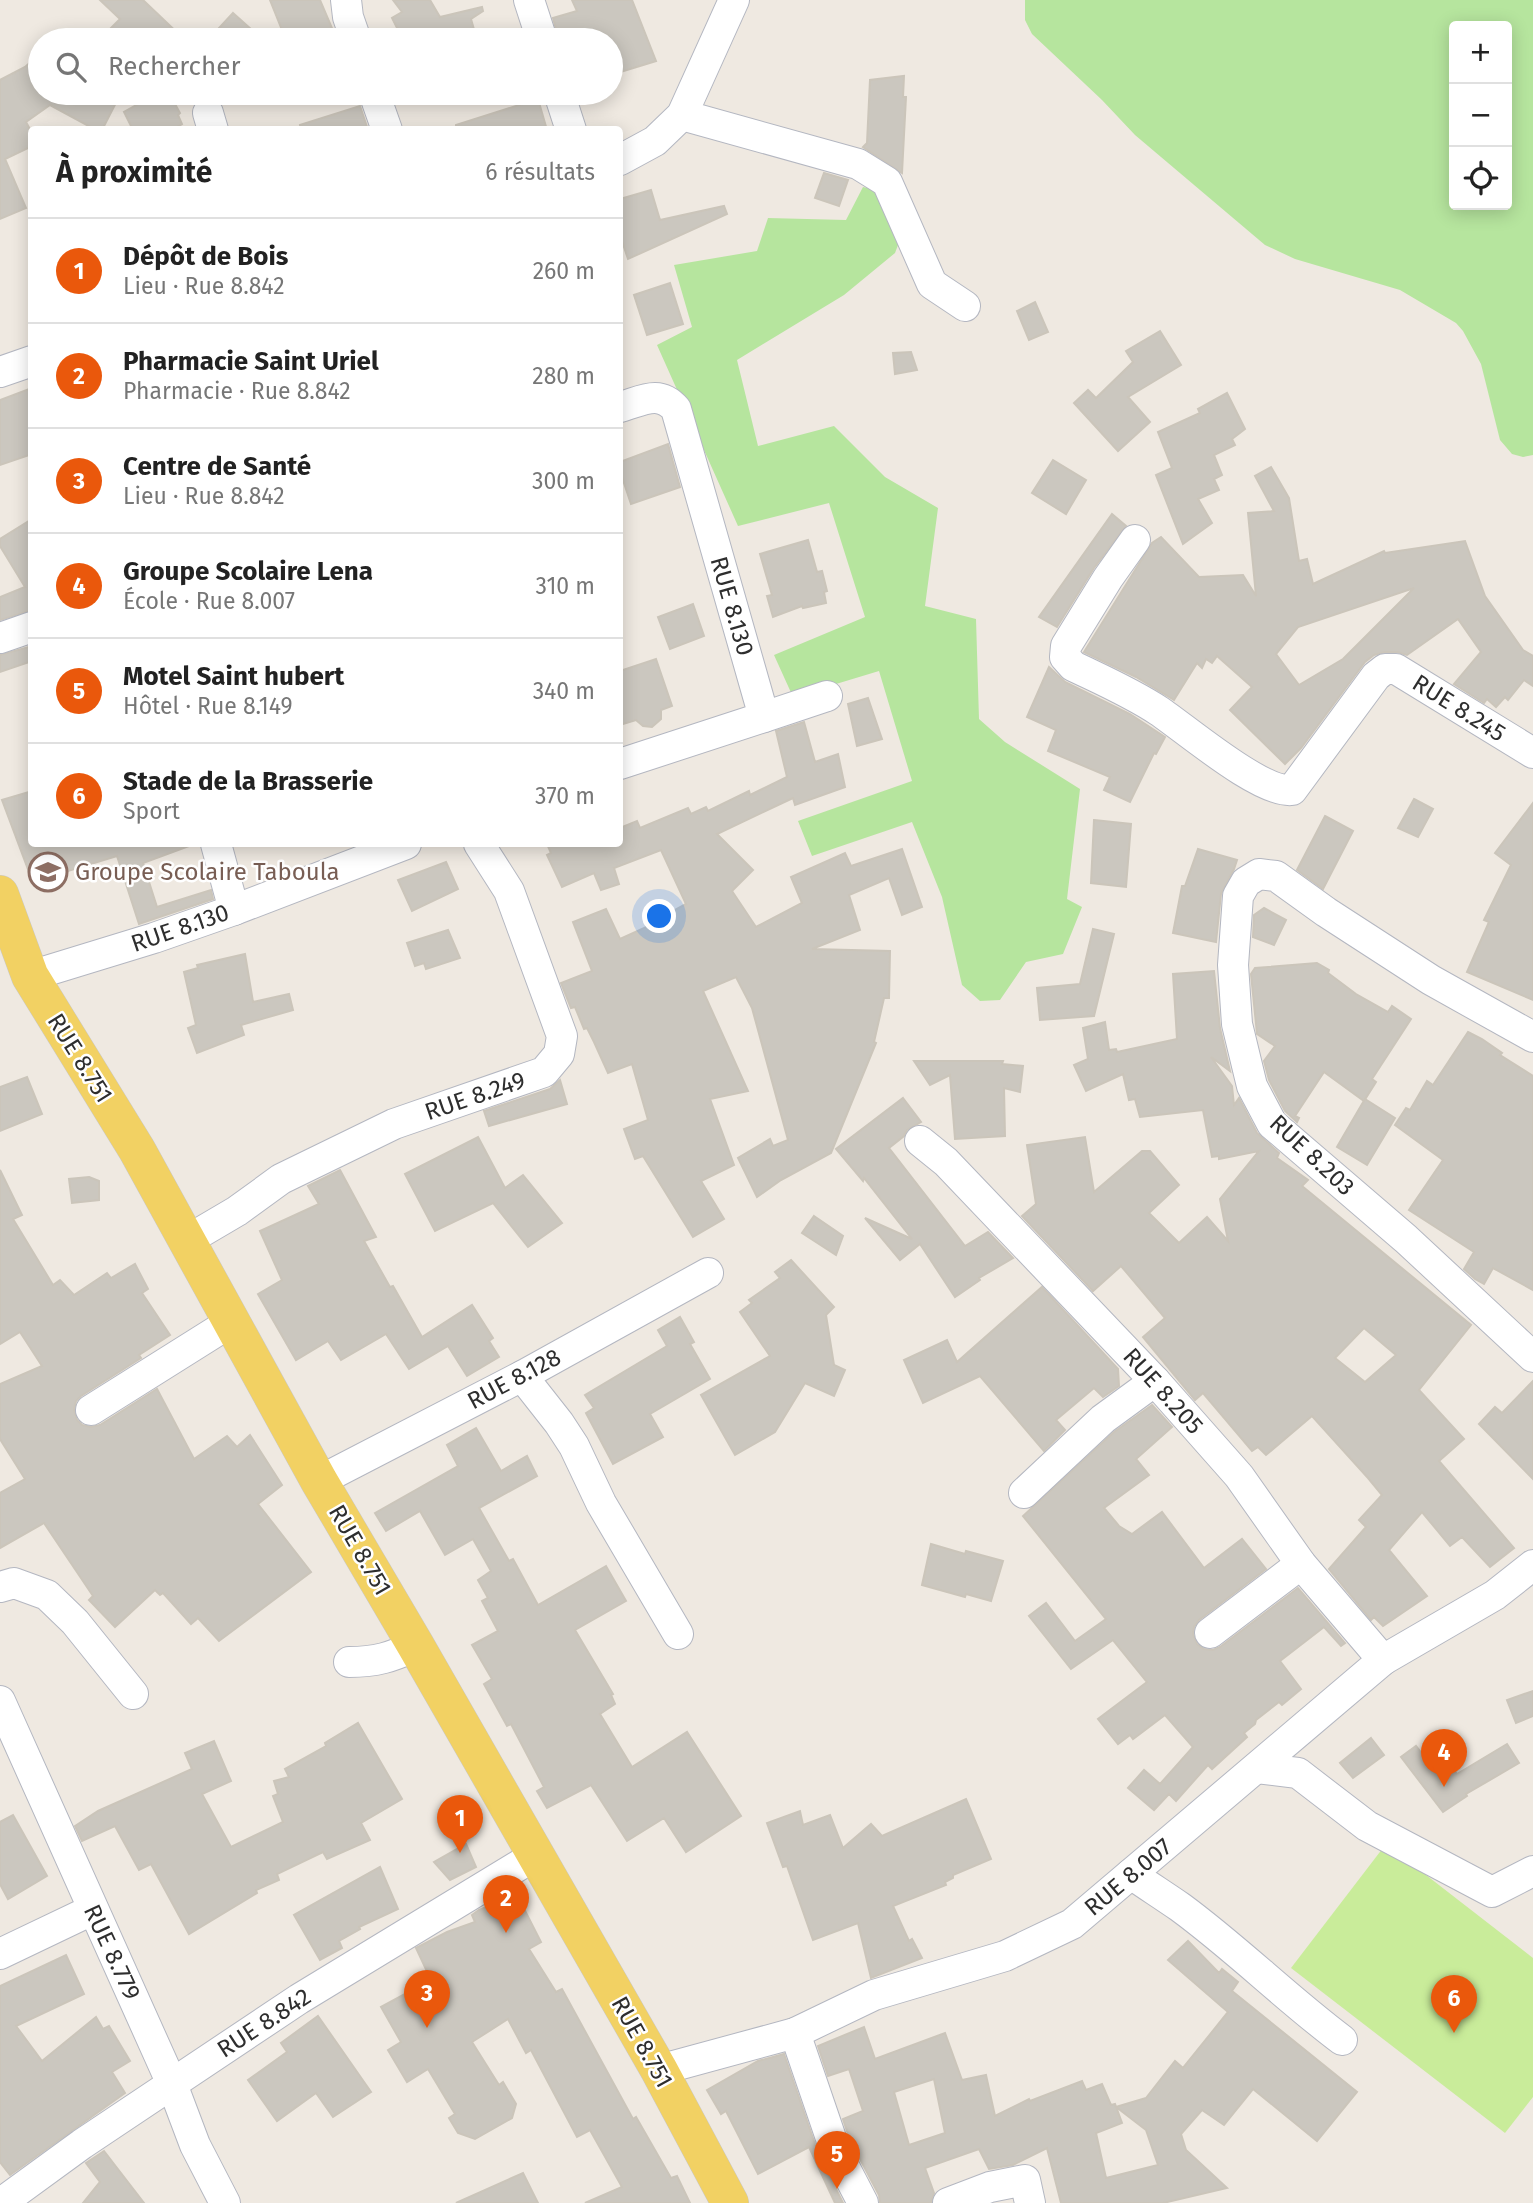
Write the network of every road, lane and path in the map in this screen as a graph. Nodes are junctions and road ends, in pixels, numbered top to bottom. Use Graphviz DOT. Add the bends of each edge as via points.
graph roads {
  1 [pos="346,0"];
  2 [pos="529,0"];
  3 [pos="734,0"];
  4 [pos="352,28"];
  5 [pos="538,28"];
  6 [pos="378,105"];
  7 [pos="563,105"];
  8 [pos="682,115"];
  9 [pos="386,126"];
  10 [pos="570,126"];
  11 [pos="623,158"];
  12 [pos="965,306"];
  13 [pos="28,362"];
  14 [pos="0,372"];
  15 [pos="623,406"];
  16 [pos="1135,540"];
  17 [pos="28,628"];
  18 [pos="0,638"];
  19 [pos="827,696"];
  20 [pos="764,717"];
  21 [pos="1533,753"];
  22 [pos="623,763"];
  23 [pos="216,847"];
  24 [pos="398,847"];
  25 [pos="481,847"];
  26 [pos="0,894"];
  27 [pos="234,910"];
  28 [pos="30,976"];
  29 [pos="1533,1037"];
  30 [pos="919,1141"];
  31 [pos="186,1241"];
  32 [pos="708,1273"];
  33 [pos="232,1322"];
  34 [pos="1533,1357"];
  35 [pos="522,1376"];
  36 [pos="1155,1381"];
  37 [pos="91,1410"];
  38 [pos="319,1480"];
  39 [pos="1024,1493"];
  40 [pos="1301,1564"];
  41 [pos="1533,1565"];
  42 [pos="0,1587"];
  43 [pos="1210,1633"];
  44 [pos="678,1634"];
  45 [pos="416,1646"];
  46 [pos="1383,1660"];
  47 [pos="349,1662"];
  48 [pos="133,1694"];
  49 [pos="0,1701"];
  50 [pos="1257,1769"];
  51 [pos="536,1855"];
  52 [pos="1533,1871"];
  53 [pos="1131,1874"];
  54 [pos="92,1910"];
  55 [pos="0,1954"];
  56 [pos="795,2033"];
  57 [pos="1342,2040"];
  58 [pos="659,2070"];
  59 [pos="172,2084"];
  60 [pos="1,2203"];
  61 [pos="225,2203"];
  62 [pos="730,2203"];
  63 [pos="863,2203"];
  64 [pos="948,2203"];
  65 [pos="1030,2203"];
  1 -- 4 [label="street"];
  2 -- 5 [label="street"];
  3 -- 8 [label="street"];
  6 -- 9 [label="street"];
  7 -- 10 [label="street"];
  8 -- 11 [label="street" via="655,141"];
  8 -- 12 [label="street" via="858,164 887,182 932,284"];
  13 -- 14 [label="street"];
  15 -- 20 [label="street, RUE 8.130" via="657,397 668,400 676,410"];
  16 -- 21 [label="street, RUE 8.245" via="1066,646 1065,657 1073,666 1158,710 1268,785 1292,790 1385,669 1396,668"];
  17 -- 18 [label="street"];
  19 -- 20 [label="street"];
  20 -- 22 [label="street"];
  23 -- 27 [label="street"];
  24 -- 27 [label="street, RUE 8.130"];
  25 -- 31 [label="street, RUE 8.249" via="509,891 536,960 562,1036 559,1054 544,1072 394,1124 281,1179"];
  26 -- 28 [label="main road, RUE 8.751"];
  27 -- 28 [label="street, RUE 8.130"];
  28 -- 31 [label="main road, RUE 8.751"];
  29 -- 34 [label="street, RUE 8.203" via="1432,980 1276,876 1259,874 1246,882 1238,896 1233,965 1237,1024 1252,1086 1272,1125 1406,1239"];
  30 -- 36 [label="street, RUE 8.205" via="946,1162"];
  31 -- 33 [label="main road, RUE 8.751"];
  32 -- 35 [label="street, RUE 8.128"];
  33 -- 37 [label="street"];
  33 -- 38 [label="main road, RUE 8.751"];
  35 -- 38 [label="street, RUE 8.128"];
  35 -- 44 [label="street" via="574,1446 601,1503"];
  36 -- 39 [label="street" via="1103,1419"];
  36 -- 40 [label="street, RUE 8.205" via="1239,1476"];
  38 -- 45 [label="main road, RUE 8.751"];
  40 -- 43 [label="street"];
  40 -- 46 [label="street, RUE 8.205"];
  41 -- 46 [label="street, RUE 8.007" via="1495,1595"];
  42 -- 48 [label="street" via="14,1583 47,1595"];
  45 -- 47 [label="street" via="389,1658"];
  45 -- 51 [label="main road, RUE 8.751"];
  46 -- 50 [label="street, RUE 8.007"];
  49 -- 54 [label="street, RUE 8.779"];
  50 -- 52 [label="street" via="1298,1773 1367,1826 1492,1892"];
  50 -- 53 [label="street, RUE 8.007"];
  51 -- 58 [label="main road, RUE 8.751"];
  51 -- 59 [label="street, RUE 8.842"];
  53 -- 56 [label="street, RUE 8.007" via="1072,1924 1004,1956 874,1995"];
  53 -- 57 [label="street" via="1181,1908"];
  54 -- 55 [label="street"];
  54 -- 59 [label="street, RUE 8.779"];
  56 -- 58 [label="street, RUE 8.007"];
  56 -- 63 [label="street" via="834,2147"];
  58 -- 62 [label="main road, RUE 8.751"];
  59 -- 60 [label="street, RUE 8.842"];
  59 -- 61 [label="street, RUE 8.779" via="195,2145"];
  64 -- 65 [label="street" via="1025,2180"];
}
